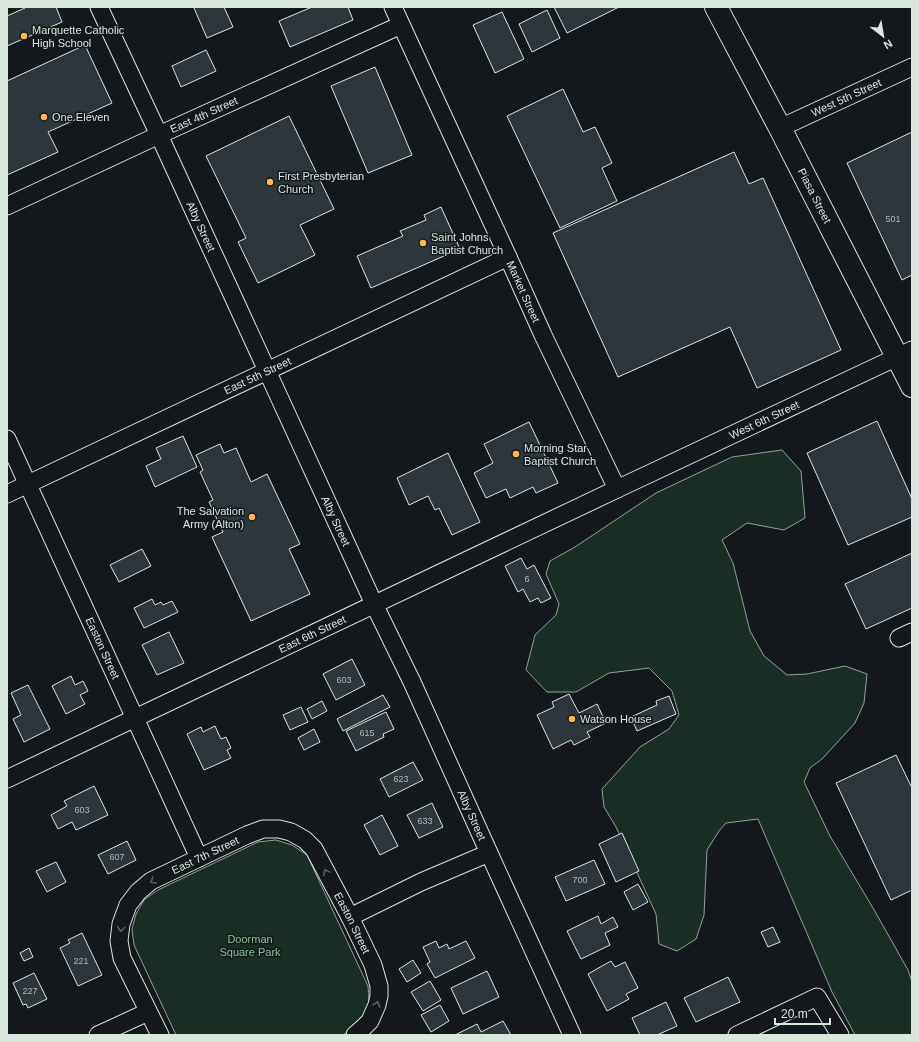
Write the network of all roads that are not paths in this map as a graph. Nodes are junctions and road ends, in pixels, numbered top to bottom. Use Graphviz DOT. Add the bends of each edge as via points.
graph roads {
  1 [pos="99,7"];
  2 [pos="393,7"];
  3 [pos="716,7"];
  4 [pos="401,25"];
  5 [pos="912,67"];
  6 [pos="780,128"];
  7 [pos="159,135"];
  8 [pos="7,206"];
  9 [pos="508,256"];
  10 [pos="905,354"];
  11 [pos="267,371"];
  12 [pos="912,386"];
  13 [pos="7,439"];
  14 [pos="28,484"];
  15 [pos="617,489"];
  16 [pos="7,494"];
  17 [pos="374,604"];
  18 [pos="135,718"];
  19 [pos="7,779"];
  20 [pos="279,829"];
  21 [pos="489,853"];
  22 [pos="199,858"];
  23 [pos="350,918"];
  24 [pos="148,1012"];
  25 [pos="98,1035"];
  26 [pos="160,1035"];
  27 [pos="355,1035"];
  28 [pos="572,1035"];
  29 [pos="737,1035"];
  30 [pos="840,1035"];
  1 -- 7 [label="street, Alby Street"];
  2 -- 4 [label="street, Market Street"];
  3 -- 6 [label="highway, Piasa Street"];
  4 -- 7 [label="street, East 4th Street"];
  4 -- 9 [label="street, Market Street"];
  5 -- 6 [label="street, West 5th Street"];
  6 -- 10 [label="highway, Piasa Street"];
  7 -- 8 [label="street, East 4th Street"];
  7 -- 11 [label="street, Alby Street"];
  9 -- 11 [label="street, East 5th Street"];
  9 -- 15 [label="street, Market Street"];
  10 -- 12 [label="highway, Piasa Street"];
  10 -- 15 [label="street, West 6th Street"];
  11 -- 14 [label="street, East 5th Street"];
  11 -- 17 [label="street, Alby Street"];
  13 -- 14 [label="street, Easton Street"];
  14 -- 16 [label="street, East 5th Street"];
  14 -- 18 [label="street, Easton Street"];
  15 -- 17 [label="street, East 6th Street"];
  17 -- 18 [label="street, East 6th Street"];
  17 -- 21 [label="street, Alby Street"];
  18 -- 19 [label="street, East 6th Street"];
  18 -- 22 [label="street, Easton Street"];
  20 -- 22 [label="street, East 7th Street" via="263,829"];
  23 -- 20 [label="street, Easton Street, one-way" via="314,849 305,840"];
  21 -- 23 [label="street" via="422,882"];
  21 -- 28 [label="street, Alby Street"];
  22 -- 24 [label="street, East 7th Street, one-way" via="151,881 128,905 121,924 119,941 122,958"];
  27 -- 23 [label="street, Easton Street, one-way" via="370,1021 377,1005 379,986 373,965"];
  24 -- 25 [label="street"];
  24 -- 26 [label="street"];
  29 -- 30 [label="street" via="817,998"];
}
